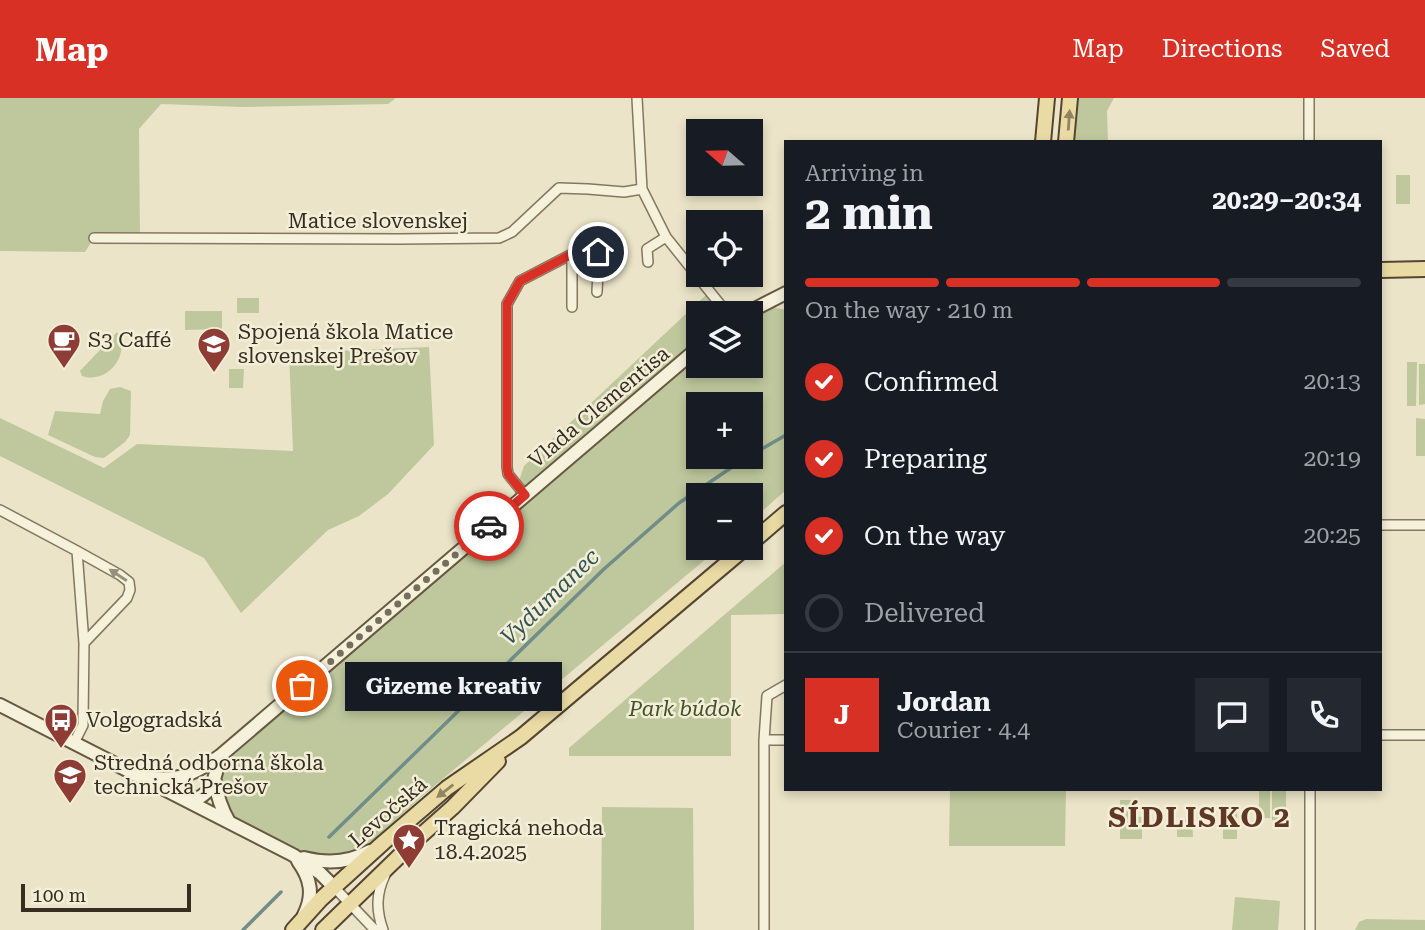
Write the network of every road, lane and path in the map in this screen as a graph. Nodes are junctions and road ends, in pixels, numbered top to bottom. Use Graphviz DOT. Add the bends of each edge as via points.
graph roads {
  1 [pos="637,98"];
  2 [pos="1070,98"];
  3 [pos="1309,98"];
  4 [pos="1046,105"];
  5 [pos="1037,140"];
  6 [pos="1042,140"];
  7 [pos="1066,140"];
  8 [pos="1309,140"];
  9 [pos="642,189"];
  10 [pos="666,237"];
  11 [pos="94,238"];
  12 [pos="572,254"];
  13 [pos="648,262"];
  14 [pos="1425,269"];
  15 [pos="1382,270"];
  16 [pos="597,292"];
  17 [pos="784,294"];
  18 [pos="717,301"];
  19 [pos="763,305"];
  20 [pos="572,307"];
  21 [pos="686,358"];
  22 [pos="525,495"];
  23 [pos="0,510"];
  24 [pos="784,515"];
  25 [pos="1382,525"];
  26 [pos="1425,525"];
  27 [pos="763,533"];
  28 [pos="77,551"];
  29 [pos="731,560"];
  30 [pos="84,643"];
  31 [pos="784,686"];
  32 [pos="0,705"];
  33 [pos="1382,735"];
  34 [pos="1425,735"];
  35 [pos="521,737"];
  36 [pos="764,740"];
  37 [pos="784,740"];
  38 [pos="74,744"];
  39 [pos="220,756"];
  40 [pos="194,773"];
  41 [pos="135,775"];
  42 [pos="215,781"];
  43 [pos="1310,791"];
  44 [pos="190,802"];
  45 [pos="230,822"];
  46 [pos="384,842"];
  47 [pos="293,855"];
  48 [pos="390,866"];
  49 [pos="334,887"];
  50 [pos="349,904"];
  51 [pos="297,925"];
  52 [pos="323,930"];
  53 [pos="375,930"];
  54 [pos="383,930"];
  55 [pos="764,930"];
  56 [pos="1310,930"];
  1 -- 9 [label="street"];
  7 -- 2 [label="main road, one-way"];
  3 -- 8 [label="street"];
  4 -- 5 [label="street"];
  4 -- 6 [label="main road"];
  9 -- 10 [label="street"];
  9 -- 11 [label="street, Matice slovenskej" via="559,188 512,232 499,238"];
  10 -- 13 [label="street" via="647,249"];
  10 -- 18 [label="street"];
  12 -- 16 [label="street" via="598,252"];
  12 -- 20 [label="street"];
  12 -- 22 [label="street, Vlada Clementisa" via="520,281 507,304 507,467"];
  14 -- 15 [label="main road"];
  17 -- 19 [label="street"];
  21 -- 22 [label="street, Vlada Clementisa"];
  22 -- 39 [label="street, Vlada Clementisa"];
  23 -- 28 [label="street"];
  24 -- 27 [label="main road"];
  25 -- 26 [label="street"];
  28 -- 30 [label="street"];
  30 -- 28 [label="street, one-way" via="130,590 129,582 120,575"];
  29 -- 35 [label="main road, Levočská"];
  30 -- 38 [label="street" via="83,725"];
  31 -- 36 [label="street" via="766,696"];
  32 -- 38 [label="street"];
  33 -- 34 [label="street"];
  35 -- 46 [label="main road, Levočská, one-way" via="447,788"];
  35 -- 48 [label="main road, Levočská"];
  36 -- 37 [label="street"];
  36 -- 55 [label="street"];
  38 -- 41 [label="street"];
  39 -- 40 [label="street, Vlada Clementisa"];
  39 -- 42 [label="street"];
  40 -- 41 [label="street, Vlada Clementisa" via="165,779"];
  40 -- 44 [label="street" via="189,782"];
  41 -- 44 [label="street"];
  42 -- 44 [label="street" via="208,792"];
  42 -- 45 [label="street" via="217,797"];
  43 -- 56 [label="street"];
  44 -- 45 [label="street"];
  45 -- 47 [label="street"];
  46 -- 47 [label="street" via="346,860 327,862"];
  46 -- 49 [label="main road, Levočská"];
  47 -- 49 [label="street"];
  47 -- 51 [label="street" via="310,887 310,901"];
  48 -- 50 [label="main road, Levočská"];
  48 -- 54 [label="street" via="378,894"];
  49 -- 50 [label="street"];
  49 -- 51 [label="main road, Levočská"];
  50 -- 52 [label="main road, Levočská"];
  50 -- 53 [label="street"];
}
